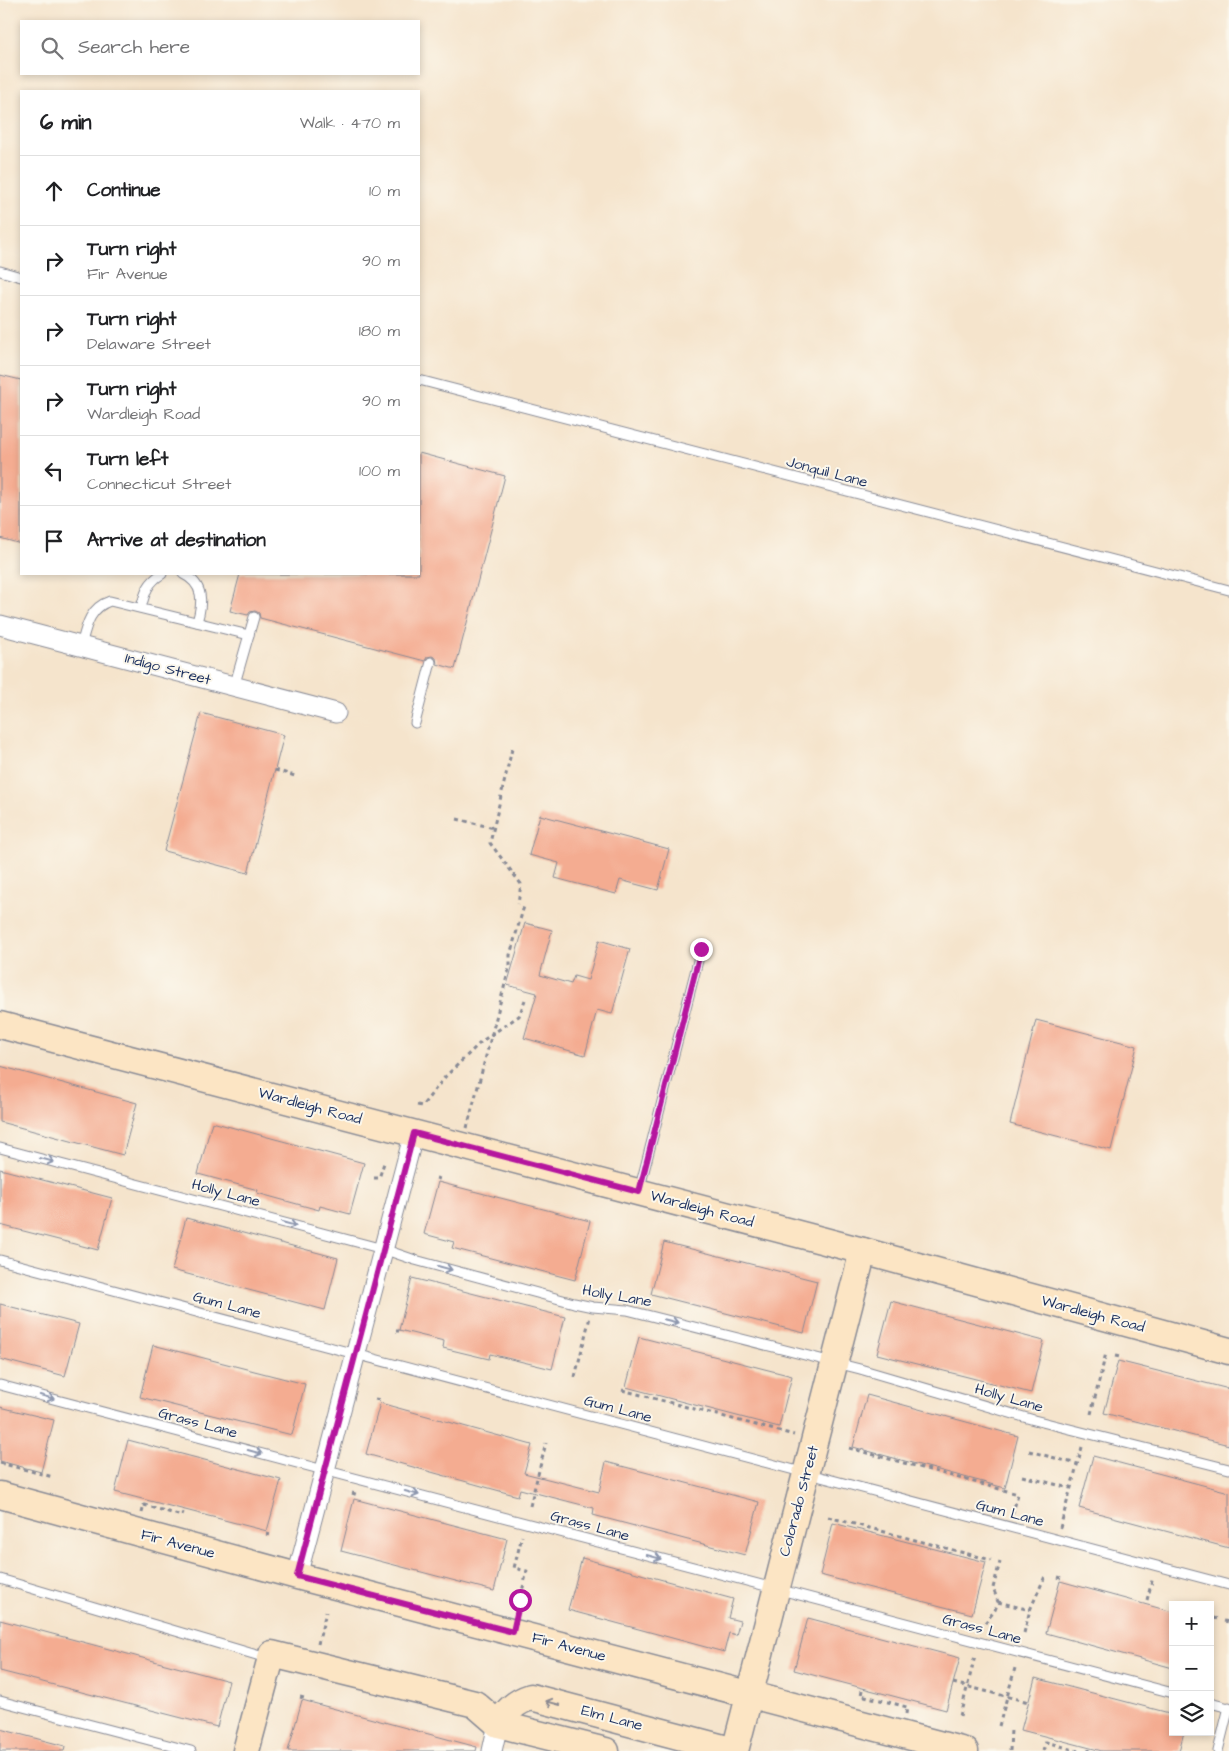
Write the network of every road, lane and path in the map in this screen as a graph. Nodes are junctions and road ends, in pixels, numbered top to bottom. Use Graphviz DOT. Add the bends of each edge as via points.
graph roads {
  1 [pos="0,271"];
  2 [pos="20,277"];
  3 [pos="420,380"];
  4 [pos="160,575"];
  5 [pos="185,575"];
  6 [pos="1229,590"];
  7 [pos="141,608"];
  8 [pos="254,617"];
  9 [pos="197,622"];
  10 [pos="0,625"];
  11 [pos="249,635"];
  12 [pos="81,646"];
  13 [pos="431,662"];
  14 [pos="234,687"];
  15 [pos="336,713"];
  16 [pos="415,722"];
  17 [pos="512,749"];
  18 [pos="275,770"];
  19 [pos="295,776"];
  20 [pos="457,818"];
  21 [pos="494,828"];
  22 [pos="518,904"];
  23 [pos="524,906"];
  24 [pos="701,949"];
  25 [pos="525,1000"];
  26 [pos="0,1025"];
  27 [pos="492,1034"];
  28 [pos="418,1105"];
  29 [pos="467,1128"];
  30 [pos="414,1133"];
  31 [pos="0,1148"];
  32 [pos="384,1163"];
  33 [pos="374,1178"];
  34 [pos="639,1192"];
  35 [pos="383,1248"];
  36 [pos="863,1251"];
  37 [pos="0,1260"];
  38 [pos="590,1317"];
  39 [pos="1229,1351"];
  40 [pos="1106,1353"];
  41 [pos="356,1354"];
  42 [pos="1115,1356"];
  43 [pos="1120,1357"];
  44 [pos="835,1364"];
  45 [pos="574,1377"];
  46 [pos="0,1385"];
  47 [pos="622,1390"];
  48 [pos="375,1399"];
  49 [pos="381,1400"];
  50 [pos="1091,1414"];
  51 [pos="783,1432"];
  52 [pos="546,1443"];
  53 [pos="1082,1447"];
  54 [pos="849,1448"];
  55 [pos="1029,1452"];
  56 [pos="0,1463"];
  57 [pos="1077,1464"];
  58 [pos="1229,1469"];
  59 [pos="325,1470"];
  60 [pos="806,1473"];
  61 [pos="1022,1476"];
  62 [pos="53,1477"];
  63 [pos="1070,1488"];
  64 [pos="352,1494"];
  65 [pos="0,1495"];
  66 [pos="358,1495"];
  67 [pos="144,1505"];
  68 [pos="530,1506"];
  69 [pos="183,1512"];
  70 [pos="1012,1516"];
  71 [pos="828,1517"];
  72 [pos="1060,1528"];
  73 [pos="266,1534"];
  74 [pos="272,1535"];
  75 [pos="522,1536"];
  76 [pos="991,1560"];
  77 [pos="1000,1562"];
  78 [pos="1156,1565"];
  79 [pos="1046,1574"];
  80 [pos="297,1576"];
  81 [pos="0,1579"];
  82 [pos="1229,1585"];
  83 [pos="776,1589"];
  84 [pos="1147,1600"];
  85 [pos="998,1602"];
  86 [pos="1030,1610"];
  87 [pos="326,1612"];
  88 [pos="1214,1618"];
  89 [pos="1219,1619"];
  90 [pos="1224,1621"];
  91 [pos="1229,1622"];
  92 [pos="985,1623"];
  93 [pos="513,1632"];
  94 [pos="1024,1633"];
  95 [pos="317,1650"];
  96 [pos="272,1654"];
  97 [pos="975,1656"];
  98 [pos="1016,1668"];
  99 [pos="954,1683"];
  100 [pos="967,1687"];
  101 [pos="862,1690"];
  102 [pos="1169,1693"];
  103 [pos="749,1694"];
  104 [pos="1007,1697"];
  105 [pos="0,1701"];
  106 [pos="1028,1702"];
  107 [pos="1214,1704"];
  108 [pos="907,1707"];
  109 [pos="1229,1708"];
  110 [pos="960,1716"];
  111 [pos="498,1724"];
  112 [pos="999,1726"];
  113 [pos="1012,1729"];
  114 [pos="191,1751"];
  115 [pos="246,1751"];
  116 [pos="492,1751"];
  117 [pos="606,1751"];
  118 [pos="735,1751"];
  119 [pos="965,1751"];
  120 [pos="1010,1751"];
  121 [pos="1043,1751"];
  122 [pos="1078,1751"];
  123 [pos="1218,1751"];
  1 -- 2 [label="lane"];
  3 -- 6 [label="lane, Jonquil Lane"];
  4 -- 7 [label="lane" via="147,587"];
  5 -- 9 [label="lane" via="194,581 201,593 202,607"];
  7 -- 9 [label="lane"];
  7 -- 12 [label="lane" via="110,601 99,606 88,621"];
  8 -- 11 [label="lane"];
  9 -- 11 [label="lane"];
  10 -- 12 [label="street, Indigo Street"];
  11 -- 14 [label="lane"];
  12 -- 14 [label="street, Indigo Street"];
  13 -- 16 [label="lane"];
  14 -- 15 [label="street, Indigo Street"];
  17 -- 21 [label="path"];
  18 -- 19 [label="path"];
  20 -- 21 [label="path"];
  21 -- 22 [label="path" via="490,843 521,884"];
  23 -- 27 [label="path"];
  24 -- 34 [label="lane"];
  25 -- 27 [label="path" via="519,1016"];
  26 -- 30 [label="street, Wardleigh Road"];
  27 -- 28 [label="path" via="446,1077 422,1106"];
  27 -- 29 [label="path"];
  30 -- 34 [label="street, Wardleigh Road"];
  30 -- 35 [label="street"];
  31 -- 35 [label="lane, Holly Lane, one-way"];
  32 -- 33 [label="path" via="379,1178"];
  34 -- 36 [label="street, Wardleigh Road"];
  35 -- 41 [label="street"];
  35 -- 44 [label="lane, Holly Lane, one-way" via="415,1260 574,1303 627,1310"];
  36 -- 39 [label="street, Wardleigh Road"];
  36 -- 44 [label="street, Colorado Street"];
  37 -- 41 [label="lane, Gum Lane"];
  38 -- 45 [label="path"];
  40 -- 50 [label="path"];
  41 -- 59 [label="street"];
  41 -- 60 [label="lane, Gum Lane"];
  42 -- 43 [label="path"];
  44 -- 58 [label="lane, Holly Lane" via="1034,1420"];
  44 -- 60 [label="street, Colorado Street"];
  46 -- 59 [label="lane, Grass Lane, one-way"];
  47 -- 51 [label="path"];
  48 -- 49 [label="path"];
  52 -- 68 [label="path"];
  53 -- 57 [label="path"];
  54 -- 70 [label="path" via="1018,1494"];
  55 -- 57 [label="path"];
  56 -- 62 [label="path"];
  57 -- 63 [label="path"];
  59 -- 80 [label="street"];
  59 -- 83 [label="lane, Grass Lane, one-way"];
  60 -- 78 [label="lane, Gum Lane"];
  60 -- 83 [label="street, Colorado Street"];
  61 -- 63 [label="path"];
  63 -- 72 [label="path"];
  64 -- 66 [label="path"];
  65 -- 80 [label="street, Fir Avenue"];
  67 -- 69 [label="path" via="182,1516"];
  71 -- 76 [label="path"];
  73 -- 74 [label="path"];
  75 -- 93 [label="path" via="514,1568 527,1571"];
  77 -- 85 [label="path" via="993,1588"];
  78 -- 82 [label="lane, Gum Lane"];
  78 -- 84 [label="path"];
  79 -- 86 [label="path"];
  80 -- 93 [label="street, Fir Avenue"];
  81 -- 96 [label="lane" via="260,1656"];
  83 -- 102 [label="lane, Grass Lane"];
  83 -- 103 [label="street, Colorado Street"];
  85 -- 86 [label="path"];
  85 -- 92 [label="path" via="996,1610"];
  86 -- 94 [label="path"];
  87 -- 95 [label="path"];
  88 -- 89 [label="path"];
  90 -- 91 [label="path"];
  93 -- 103 [label="street, Fir Avenue"];
  96 -- 111 [label="street" via="476,1704"];
  96 -- 115 [label="street"];
  97 -- 100 [label="path"];
  98 -- 104 [label="path"];
  99 -- 100 [label="path"];
  100 -- 104 [label="path"];
  100 -- 110 [label="path"];
  101 -- 108 [label="path" via="861,1695"];
  103 -- 118 [label="street, Colorado Street"];
  103 -- 119 [label="street, Fir Avenue"];
  104 -- 106 [label="path"];
  104 -- 112 [label="path"];
  105 -- 114 [label="lane"];
  107 -- 109 [label="lane"];
  109 -- 123 [label="lane"];
  111 -- 116 [label="street"];
  111 -- 117 [label="street"];
  118 -- 111 [label="street, Elm Lane, one-way" via="531,1697 509,1708"];
  113 -- 120 [label="path"];
  121 -- 122 [label="path" via="1046,1742"];
}
